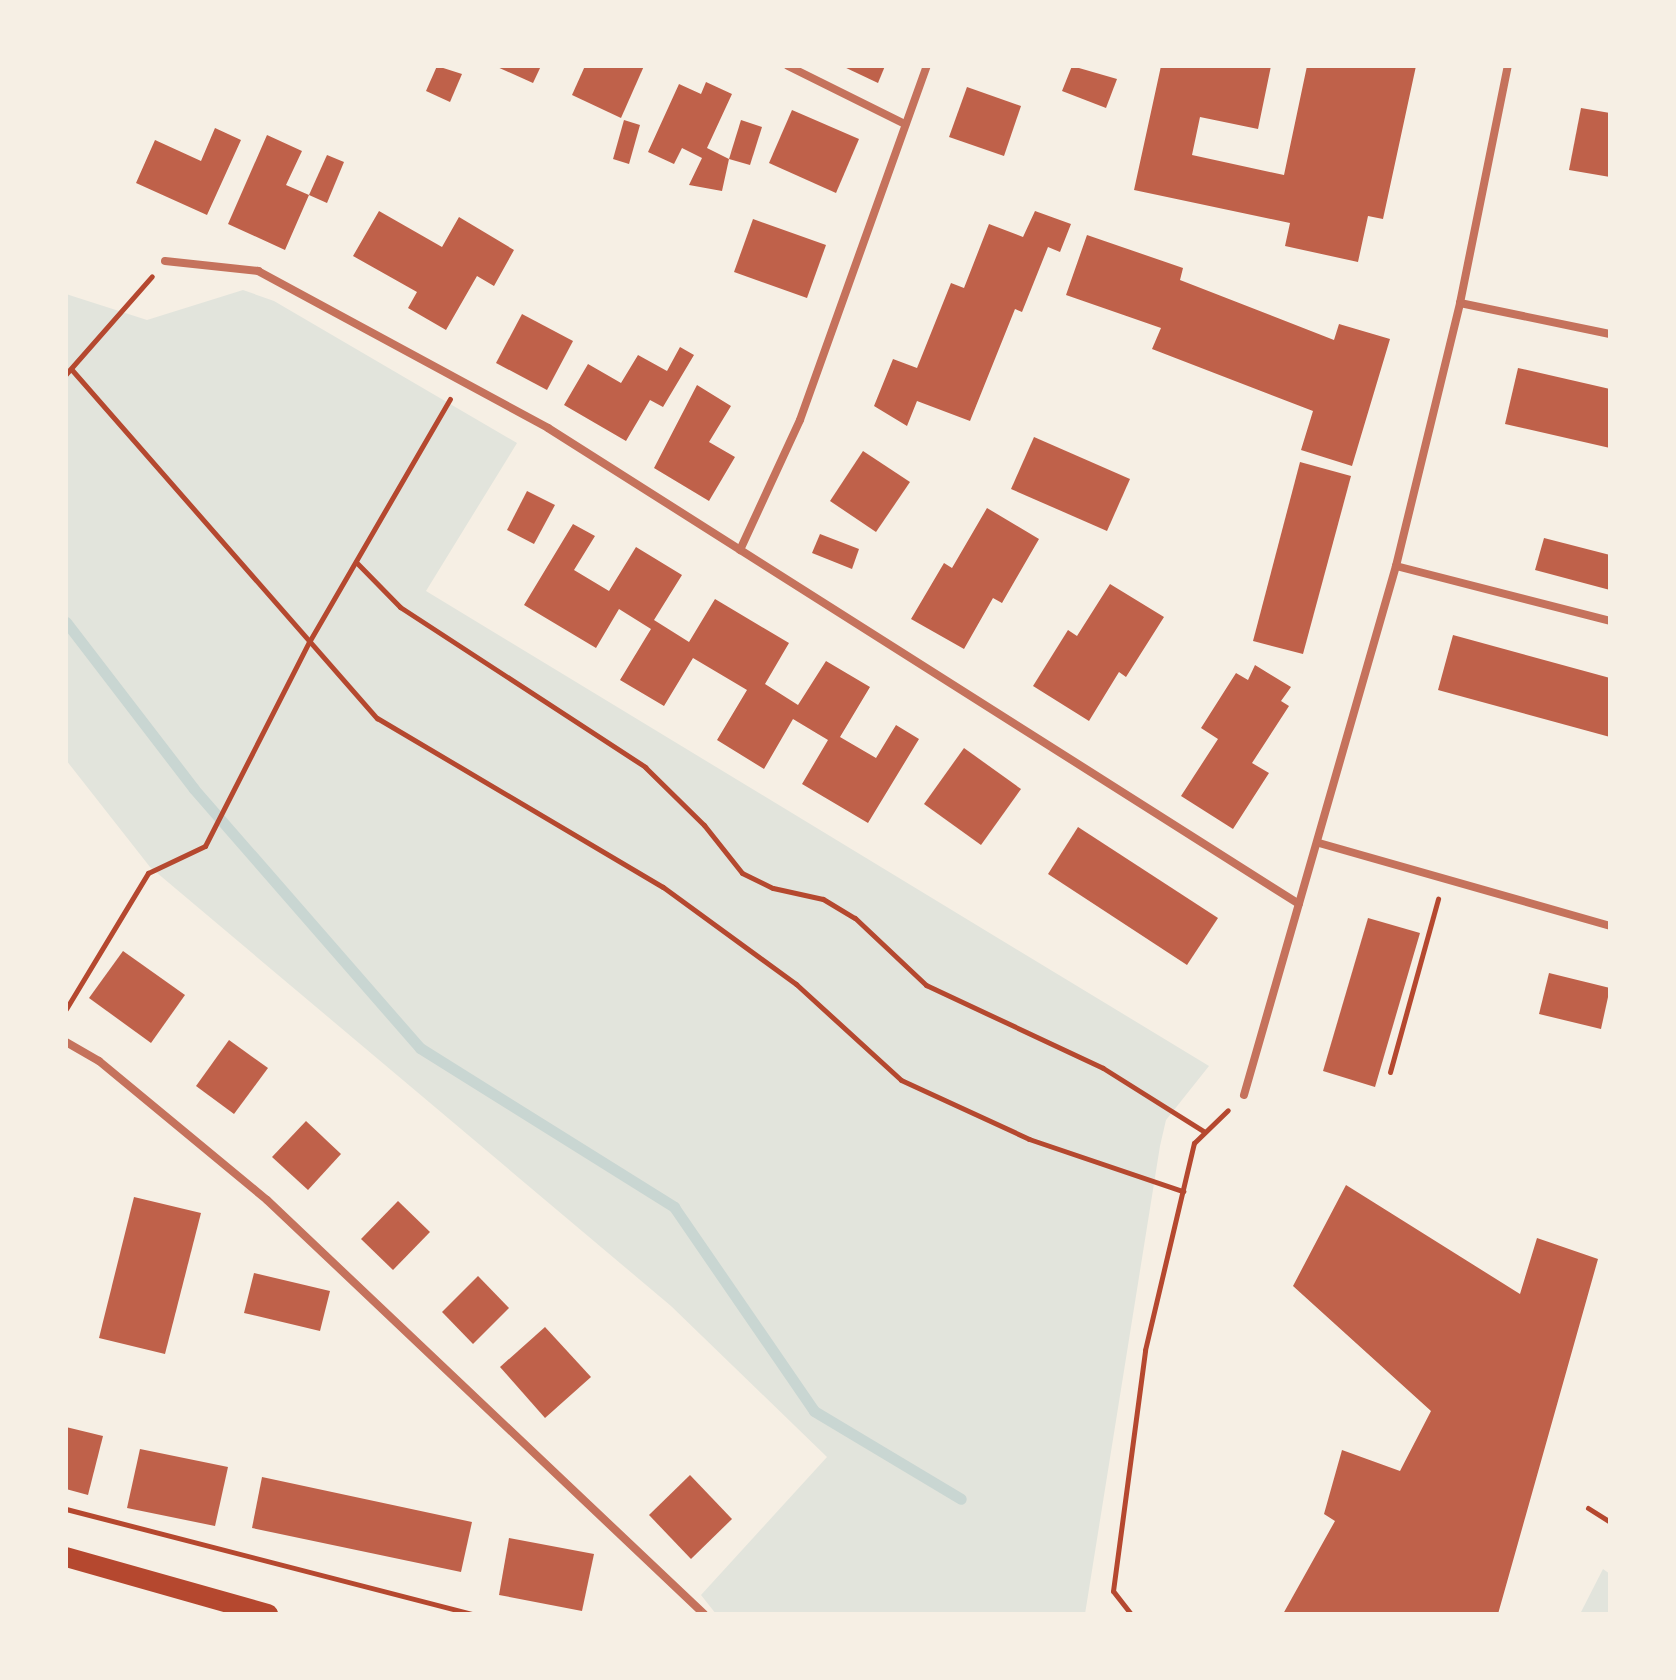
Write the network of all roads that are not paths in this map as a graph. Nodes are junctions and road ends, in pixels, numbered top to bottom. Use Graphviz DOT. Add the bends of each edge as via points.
graph roads {
  1 [pos="788,66"];
  2 [pos="927,66"];
  3 [pos="1508,66"];
  4 [pos="905,124"];
  5 [pos="165,261"];
  6 [pos="1460,303"];
  7 [pos="1610,334"];
  8 [pos="740,550"];
  9 [pos="1396,566"];
  10 [pos="1610,621"];
  11 [pos="1319,843"];
  12 [pos="1299,904"];
  13 [pos="1610,926"];
  14 [pos="66,1042"];
  15 [pos="1244,1095"];
  16 [pos="66,1557"];
  17 [pos="268,1614"];
  18 [pos="704,1614"];
  1 -- 4 [label="street"];
  2 -- 4 [label="street"];
  3 -- 6 [label="street"];
  4 -- 8 [label="street" via="800,420"];
  5 -- 8 [label="street" via="258,271 548,428"];
  6 -- 7 [label="street"];
  6 -- 9 [label="street"];
  8 -- 12 [label="street"];
  9 -- 10 [label="street"];
  9 -- 11 [label="street"];
  11 -- 12 [label="street"];
  11 -- 13 [label="street"];
  12 -- 15 [label="street"];
  14 -- 18 [label="street" via="99,1061 267,1200"];
  16 -- 17 [label="main road"];
}
